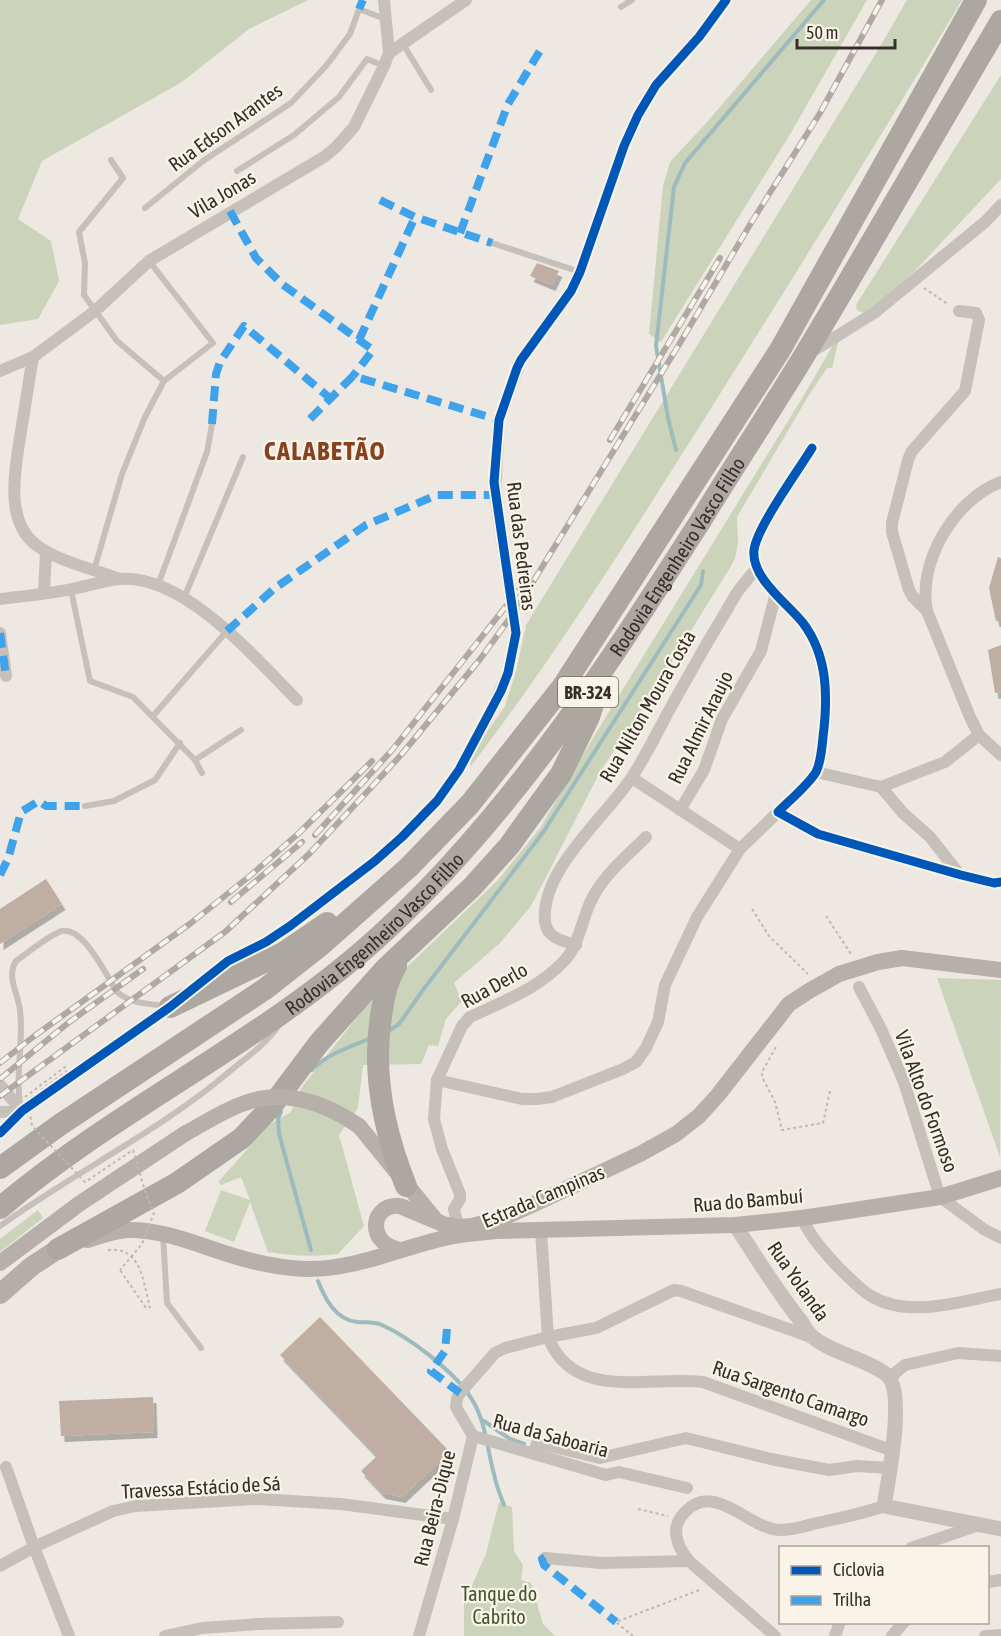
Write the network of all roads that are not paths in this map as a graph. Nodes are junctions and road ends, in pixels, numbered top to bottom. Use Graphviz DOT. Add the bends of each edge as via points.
graph roads {
  1 [pos="384,0"];
  2 [pos="466,0"];
  3 [pos="632,0"];
  4 [pos="726,0"];
  5 [pos="976,0"];
  6 [pos="621,7"];
  7 [pos="385,20"];
  8 [pos="1001,21"];
  9 [pos="403,44"];
  10 [pos="389,53"];
  11 [pos="384,66"];
  12 [pos="431,90"];
  13 [pos="111,160"];
  14 [pos="237,171"];
  15 [pos="1001,205"];
  16 [pos="145,208"];
  17 [pos="492,243"];
  18 [pos="149,261"];
  19 [pos="580,272"];
  20 [pos="95,311"];
  21 [pos="959,311"];
  22 [pos="33,357"];
  23 [pos="804,357"];
  24 [pos="0,371"];
  25 [pos="164,381"];
  26 [pos="212,424"];
  27 [pos="812,448"];
  28 [pos="243,457"];
  29 [pos="1001,482"];
  30 [pos="46,552"];
  31 [pos="756,569"];
  32 [pos="94,570"];
  33 [pos="121,579"];
  34 [pos="158,586"];
  35 [pos="70,590"];
  36 [pos="44,593"];
  37 [pos="776,593"];
  38 [pos="184,598"];
  39 [pos="0,599"];
  40 [pos="927,611"];
  41 [pos="227,631"];
  42 [pos="0,633"];
  43 [pos="604,668"];
  44 [pos="6,676"];
  45 [pos="297,700"];
  46 [pos="153,716"];
  47 [pos="241,730"];
  48 [pos="980,735"];
  49 [pos="180,743"];
  50 [pos="1001,755"];
  51 [pos="195,760"];
  52 [pos="816,772"];
  53 [pos="202,774"];
  54 [pos="632,778"];
  55 [pos="881,787"];
  56 [pos="85,806"];
  57 [pos="680,810"];
  58 [pos="778,812"];
  59 [pos="646,837"];
  60 [pos="740,849"];
  61 [pos="408,868"];
  62 [pos="961,875"];
  63 [pos="1001,882"];
  64 [pos="411,945"];
  65 [pos="576,945"];
  66 [pos="1001,970"];
  67 [pos="859,987"];
  68 [pos="294,1006"];
  69 [pos="170,1007"];
  70 [pos="437,1080"];
  71 [pos="0,1085"];
  72 [pos="22,1111"];
  73 [pos="0,1113"];
  74 [pos="0,1133"];
  75 [pos="0,1168"];
  76 [pos="1001,1178"];
  77 [pos="406,1186"];
  78 [pos="940,1197"];
  79 [pos="532,1205"];
  80 [pos="0,1208"];
  81 [pos="802,1218"];
  82 [pos="436,1221"];
  83 [pos="735,1225"];
  84 [pos="0,1226"];
  85 [pos="458,1227"];
  86 [pos="495,1231"];
  87 [pos="538,1231"];
  88 [pos="163,1234"];
  89 [pos="1001,1238"];
  90 [pos="58,1249"];
  91 [pos="400,1250"];
  92 [pos="0,1263"];
  93 [pos="0,1294"];
  94 [pos="1001,1294"];
  95 [pos="548,1337"];
  96 [pos="814,1338"];
  97 [pos="201,1348"];
  98 [pos="1001,1356"];
  99 [pos="891,1380"];
  100 [pos="477,1437"];
  101 [pos="535,1450"];
  102 [pos="893,1451"];
  103 [pos="6,1467"];
  104 [pos="890,1468"];
  105 [pos="687,1488"];
  106 [pos="884,1506"];
  107 [pos="453,1519"];
  108 [pos="980,1524"];
  109 [pos="1001,1529"];
  110 [pos="917,1546"];
  111 [pos="34,1547"];
  112 [pos="545,1558"];
  113 [pos="689,1561"];
  114 [pos="0,1566"];
  115 [pos="338,1622"];
  116 [pos="903,1624"];
  117 [pos="1001,1635"];
  118 [pos="69,1636"];
  119 [pos="165,1636"];
  120 [pos="419,1636"];
  121 [pos="775,1636"];
  122 [pos="892,1636"];
  123 [pos="985,1636"];
  1 -- 7 [label="street, Vila Jonas"];
  2 -- 9 [label="street"];
  3 -- 6 [label="lane"];
  4 -- 19 [label="street, Rua das Pedreiras" via="656,86 638,115"];
  5 -- 61 [label="highway, Rodovia Engenheiro Vasco Filho / BR-324" via="780,350 563,686 471,804"];
  7 -- 10 [label="street, Vila Jonas"];
  7 -- 16 [label="lane, Rua Edson Arantes" via="359,9 350,34 291,103 203,161"];
  8 -- 23 [label="highway, Rodovia Engenheiro Vasco Filho / BR-324"];
  9 -- 10 [label="street"];
  9 -- 12 [label="lane"];
  10 -- 11 [label="street, Vila Jonas"];
  11 -- 14 [label="lane" via="367,58 339,97 294,135"];
  11 -- 18 [label="street, Vila Jonas" via="361,117 324,157"];
  13 -- 20 [label="lane" via="123,178 79,232 84,295"];
  15 -- 23 [label="street" via="874,313"];
  17 -- 19 [label="lane"];
  18 -- 20 [label="street, Vila Jonas"];
  18 -- 25 [label="lane" via="213,343"];
  19 -- 69 [label="street, Rua das Pedreiras" via="571,291 521,360 499,420 495,495 516,633 508,673 459,770 438,801 402,837 322,902 266,942 228,961"];
  20 -- 22 [label="street, Vila Jonas"];
  20 -- 25 [label="lane" via="117,341"];
  21 -- 40 [label="street" via="976,313 979,320 965,391 912,452 892,523 909,590"];
  22 -- 24 [label="street, Vila Jonas"];
  22 -- 30 [label="street" via="14,490 24,532"];
  23 -- 43 [label="highway, Rodovia Engenheiro Vasco Filho / BR-324"];
  25 -- 32 [label="lane" via="122,474"];
  26 -- 34 [label="lane" via="207,452"];
  27 -- 31 [label="street" via="760,531 754,551"];
  28 -- 38 [label="lane"];
  29 -- 40 [label="street" via="965,505 950,521 934,552 925,594"];
  30 -- 32 [label="street"];
  30 -- 36 [label="street"];
  31 -- 37 [label="street"];
  31 -- 54 [label="street, Rua Nilton Moura Costa" via="738,591"];
  32 -- 33 [label="street"];
  33 -- 34 [label="street"];
  33 -- 35 [label="street"];
  34 -- 38 [label="street"];
  35 -- 36 [label="street"];
  35 -- 46 [label="lane" via="90,681 133,697"];
  36 -- 39 [label="street"];
  37 -- 52 [label="street" via="803,624 820,655 826,717"];
  37 -- 57 [label="street, Rua Almir Araujo" via="761,651 722,719 704,770"];
  38 -- 41 [label="street"];
  40 -- 48 [label="street"];
  41 -- 45 [label="street"];
  41 -- 46 [label="lane"];
  42 -- 44 [label="street"];
  43 -- 64 [label="highway" via="589,717 561,774 509,846"];
  43 -- 68 [label="highway, Rodovia Engenheiro Vasco Filho / BR-324" via="519,784 429,889 342,969"];
  46 -- 49 [label="lane"];
  47 -- 51 [label="lane"];
  48 -- 50 [label="street"];
  48 -- 55 [label="street" via="945,762"];
  49 -- 51 [label="lane"];
  49 -- 56 [label="lane" via="154,780 114,801"];
  51 -- 53 [label="lane"];
  52 -- 55 [label="street"];
  52 -- 58 [label="street"];
  54 -- 57 [label="street"];
  54 -- 65 [label="street, Rua Nilton Moura Costa" via="563,865 549,897 545,915 548,931 554,938"];
  55 -- 62 [label="street"];
  57 -- 60 [label="street"];
  58 -- 60 [label="street"];
  58 -- 62 [label="street" via="818,834"];
  59 -- 65 [label="street, Rua Derlo" via="603,880 590,903"];
  60 -- 70 [label="street" via="697,917 664,985 658,1022 636,1062 537,1099"];
  61 -- 69 [label="highway" via="283,953"];
  61 -- 75 [label="highway, Rodovia Engenheiro Vasco Filho / BR-324" via="321,945 265,988"];
  62 -- 63 [label="street"];
  64 -- 77 [label="highway" via="389,980 376,1065 385,1118"];
  64 -- 90 [label="highway" via="334,1026 242,1138 177,1183"];
  65 -- 70 [label="street, Rua Derlo" via="539,984 465,1020"];
  66 -- 79 [label="main road, Estrada Campinas" via="909,959 878,962 839,974 789,1005 718,1095 687,1126 640,1154"];
  67 -- 78 [label="street, Vila Alto do Formoso" via="904,1082"];
  68 -- 80 [label="highway, Rodovia Engenheiro Vasco Filho / BR-324" via="95,1136"];
  68 -- 84 [label="lane" via="270,1039 208,1090"];
  69 -- 72 [label="street, Rua das Pedreiras"];
  69 -- 72 [label="lane" via="125,999 84,939 73,931 62,931 16,961 11,974 20,1008"];
  70 -- 85 [label="street, Rua Derlo" via="434,1119 460,1194 454,1209"];
  71 -- 72 [label="street"];
  72 -- 73 [label="street"];
  72 -- 74 [label="street, Rua das Pedreiras"];
  76 -- 78 [label="main road, Rua do Bambuí"];
  77 -- 82 [label="main road"];
  77 -- 92 [label="main road, bridge" via="359,1126 306,1100 264,1097 186,1133 79,1204"];
  78 -- 81 [label="main road, Rua do Bambuí"];
  78 -- 89 [label="street"];
  79 -- 85 [label="main road, Estrada Campinas" via="487,1222"];
  79 -- 87 [label="main road" via="525,1220 527,1226"];
  81 -- 83 [label="main road, Rua do Bambuí"];
  81 -- 94 [label="street" via="823,1251 856,1285 885,1303 914,1309"];
  82 -- 85 [label="main road, Estrada Campinas"];
  82 -- 91 [label="main road, Estrada Campinas" via="400,1206 387,1208 377,1221 378,1237 387,1247"];
  83 -- 87 [label="main road, Rua do Bambuí"];
  83 -- 96 [label="street, Rua Yolanda"];
  86 -- 87 [label="main road, Rua do Bambuí"];
  86 -- 91 [label="main road, Estrada Campinas" via="449,1237"];
  87 -- 95 [label="street, Rua Sargento Camargo"];
  88 -- 90 [label="main road, Estrada Campinas" via="126,1230"];
  88 -- 91 [label="main road, Estrada Campinas" via="235,1257 307,1269 359,1263"];
  88 -- 97 [label="lane" via="167,1303"];
  90 -- 93 [label="main road, Estrada Campinas"];
  95 -- 96 [label="street" via="596,1328 674,1290"];
  95 -- 100 [label="street, Rua Beira-Dique" via="495,1353 457,1398 456,1407"];
  95 -- 102 [label="street, Rua Sargento Camargo" via="553,1350 571,1369 595,1380 703,1382"];
  96 -- 99 [label="street, Rua Yolanda"];
  98 -- 99 [label="street" via="958,1353 905,1365"];
  99 -- 102 [label="street" via="896,1402"];
  100 -- 101 [label="street, Rua da Saboaria"];
  100 -- 107 [label="street, Rua Beira-Dique"];
  101 -- 104 [label="street" via="537,1443 600,1458 686,1438 830,1470 857,1466"];
  101 -- 105 [label="street, Rua da Saboaria" via="606,1475 619,1472"];
  102 -- 104 [label="street"];
  103 -- 111 [label="street"];
  104 -- 106 [label="street"];
  106 -- 108 [label="street"];
  106 -- 113 [label="street" via="784,1530 769,1529 718,1502 697,1503 688,1508 677,1525 677,1544"];
  107 -- 111 [label="street, Travessa Estácio de Sá" via="341,1504 258,1499 136,1506 114,1511"];
  107 -- 120 [label="street, Rua Beira-Dique"];
  108 -- 109 [label="street"];
  108 -- 110 [label="street"];
  111 -- 114 [label="street, Travessa Estácio de Sá"];
  111 -- 118 [label="street"];
  112 -- 113 [label="street" via="601,1563"];
  113 -- 121 [label="street"];
  115 -- 119 [label="street" via="202,1628"];
  116 -- 122 [label="street"];
  117 -- 123 [label="street"];
}
